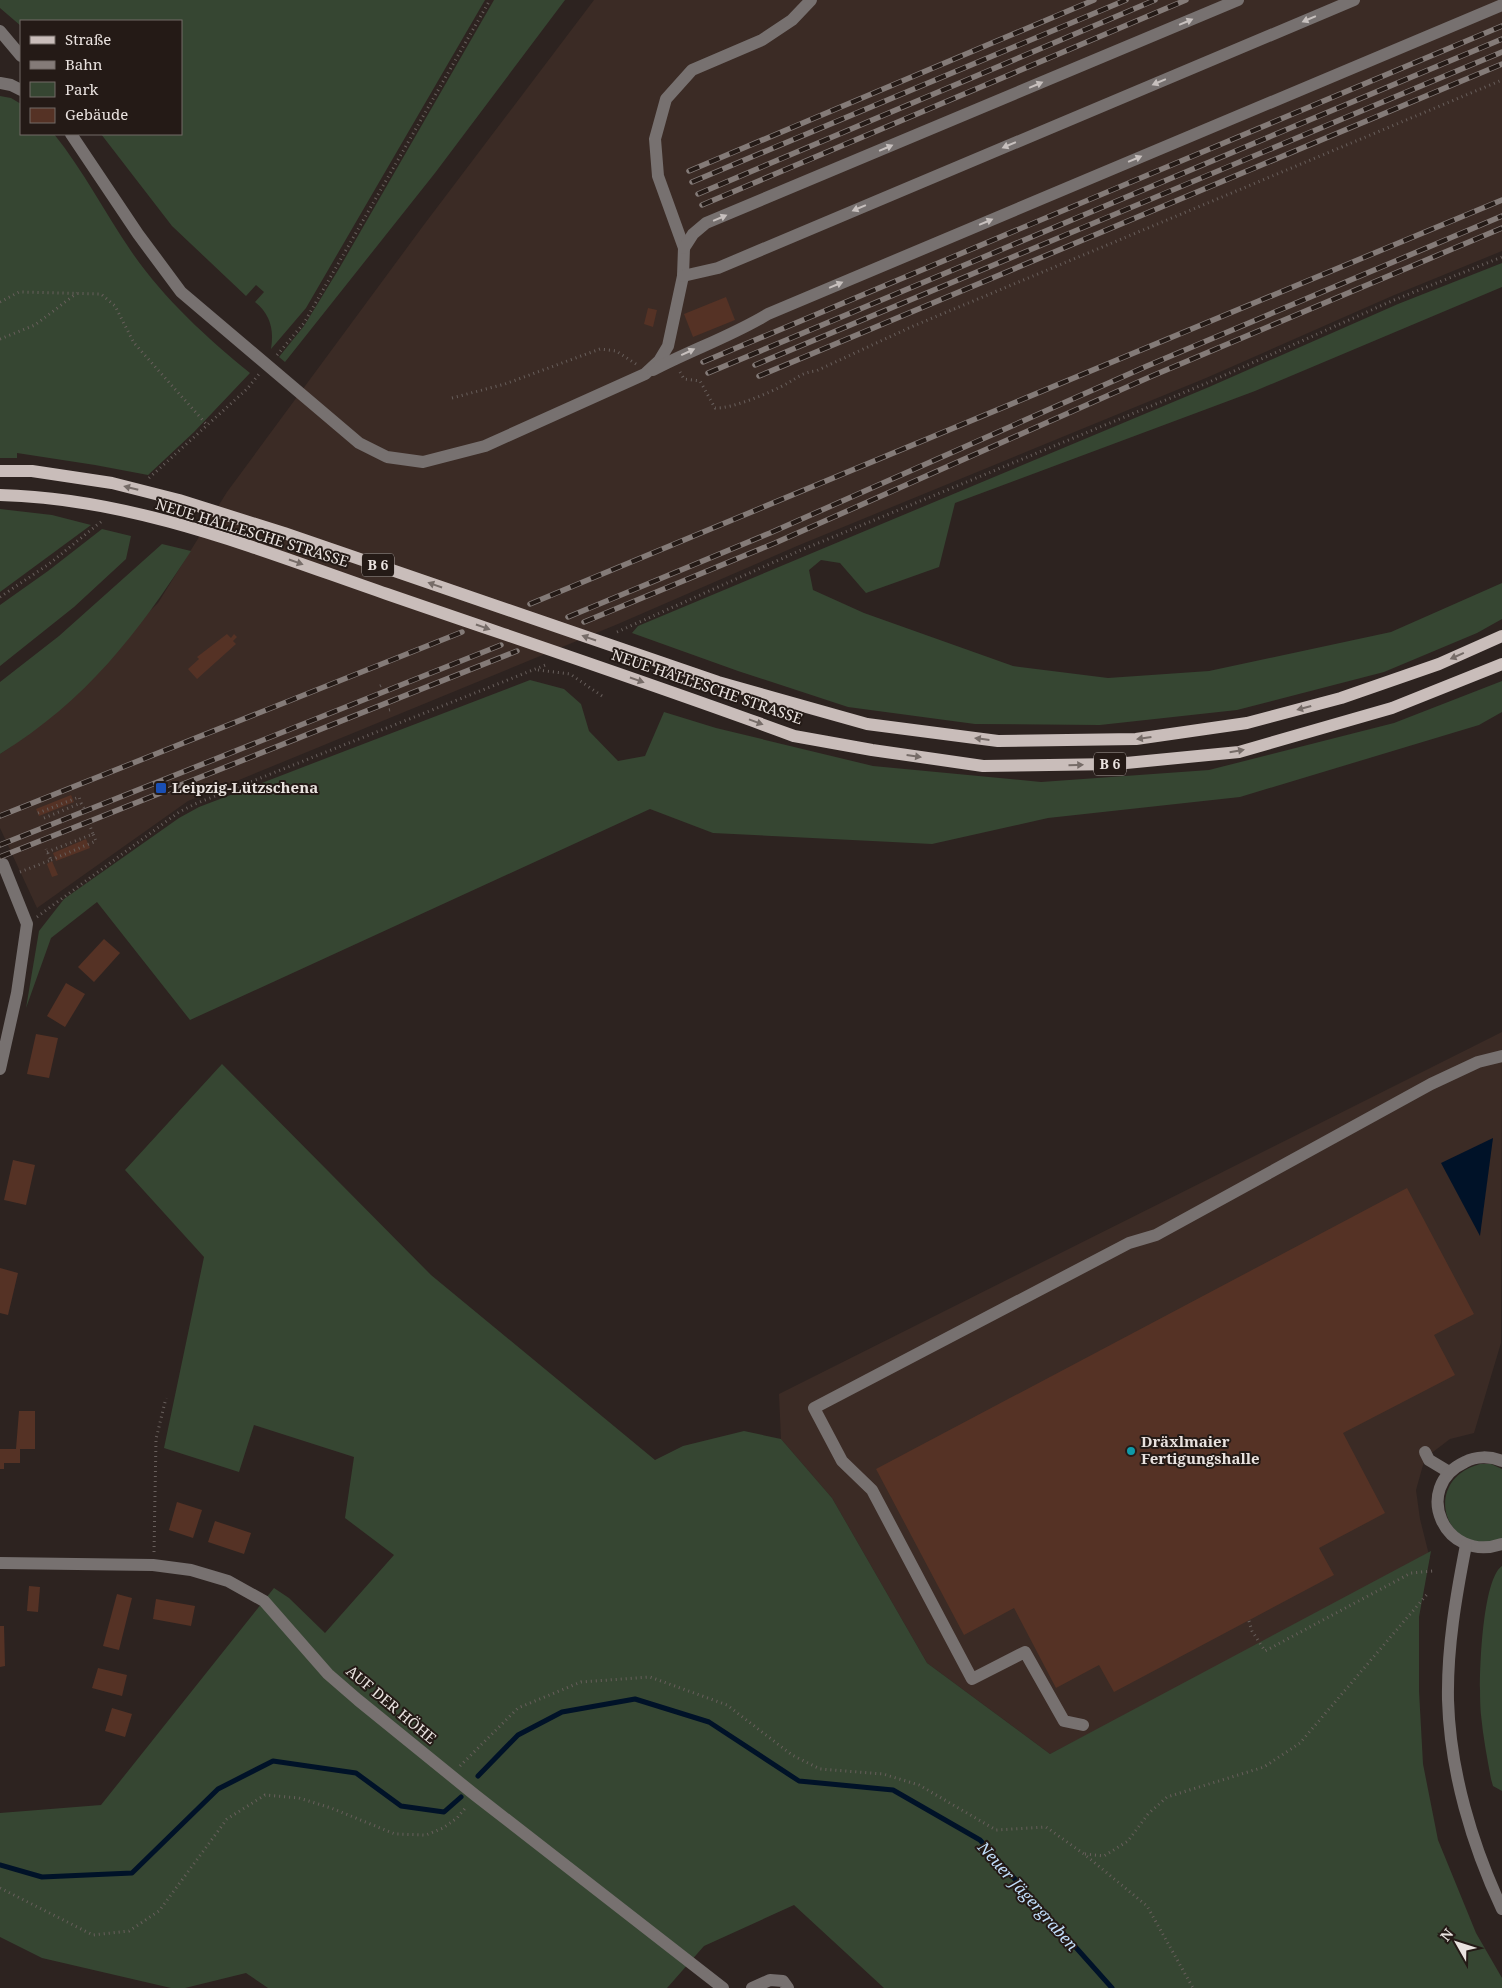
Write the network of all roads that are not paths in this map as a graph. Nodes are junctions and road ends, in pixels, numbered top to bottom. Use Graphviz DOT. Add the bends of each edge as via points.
graph roads {
  1 [pos="811,0"];
  2 [pos="1238,0"];
  3 [pos="1354,0"];
  4 [pos="1502,5"];
  5 [pos="0,31"];
  6 [pos="20,55"];
  7 [pos="0,83"];
  8 [pos="20,90"];
  9 [pos="72,135"];
  10 [pos="684,248"];
  11 [pos="683,276"];
  12 [pos="645,374"];
  13 [pos="0,471"];
  14 [pos="0,495"];
  15 [pos="1502,636"];
  16 [pos="1502,664"];
  17 [pos="3,864"];
  18 [pos="1502,1056"];
  19 [pos="0,1069"];
  20 [pos="1425,1452"];
  21 [pos="1501,1456"];
  22 [pos="1449,1472"];
  23 [pos="1502,1544"];
  24 [pos="1466,1545"];
  25 [pos="0,1562"];
  26 [pos="1084,1725"];
  27 [pos="1502,1909"];
  28 [pos="723,1988"];
  29 [pos="752,1988"];
  30 [pos="788,1988"];
  1 -- 10 [label="street" via="792,20 762,40 692,70 666,99 655,139 658,176"];
  10 -- 2 [label="street, one-way" via="706,223"];
  3 -- 11 [label="street, one-way" via="718,268"];
  12 -- 4 [label="street, one-way" via="768,314"];
  5 -- 6 [label="street"];
  7 -- 8 [label="street"];
  9 -- 12 [label="street" via="181,292 358,443 387,456 423,462 485,446"];
  10 -- 11 [label="street"];
  11 -- 12 [label="street" via="668,346 659,361"];
  15 -- 13 [label="main road, NEUE HALLESCHE STRASSE / B 6, one-way" via="1439,664 1341,698 1247,723 1136,739 998,741 867,724 718,682 224,513 112,483"];
  14 -- 16 [label="main road, NEUE HALLESCHE STRASSE / B 6, one-way" via="29,496 107,508 215,536 794,736 984,766 1116,764 1239,752 1392,708"];
  17 -- 19 [label="street" via="27,924 17,992"];
  18 -- 26 [label="street" via="1478,1062 1431,1084 1156,1235 1129,1243 814,1408 842,1461 872,1490 972,1679 1025,1652 1064,1721"];
  20 -- 22 [label="street" via="1429,1460"];
  21 -- 22 [label="street" via="1472,1458"];
  22 -- 24 [label="street" via="1439,1488 1437,1508 1442,1524 1456,1540"];
  23 -- 24 [label="street" via="1492,1548"];
  24 -- 27 [label="street" via="1449,1652 1448,1701 1456,1768 1471,1828"];
  25 -- 28 [label="street, AUF DER HÖHE" via="153,1565 191,1570 228,1581 264,1601 328,1674 451,1776"];
  29 -- 30 [label="street" via="770,1980 783,1981"];
}
